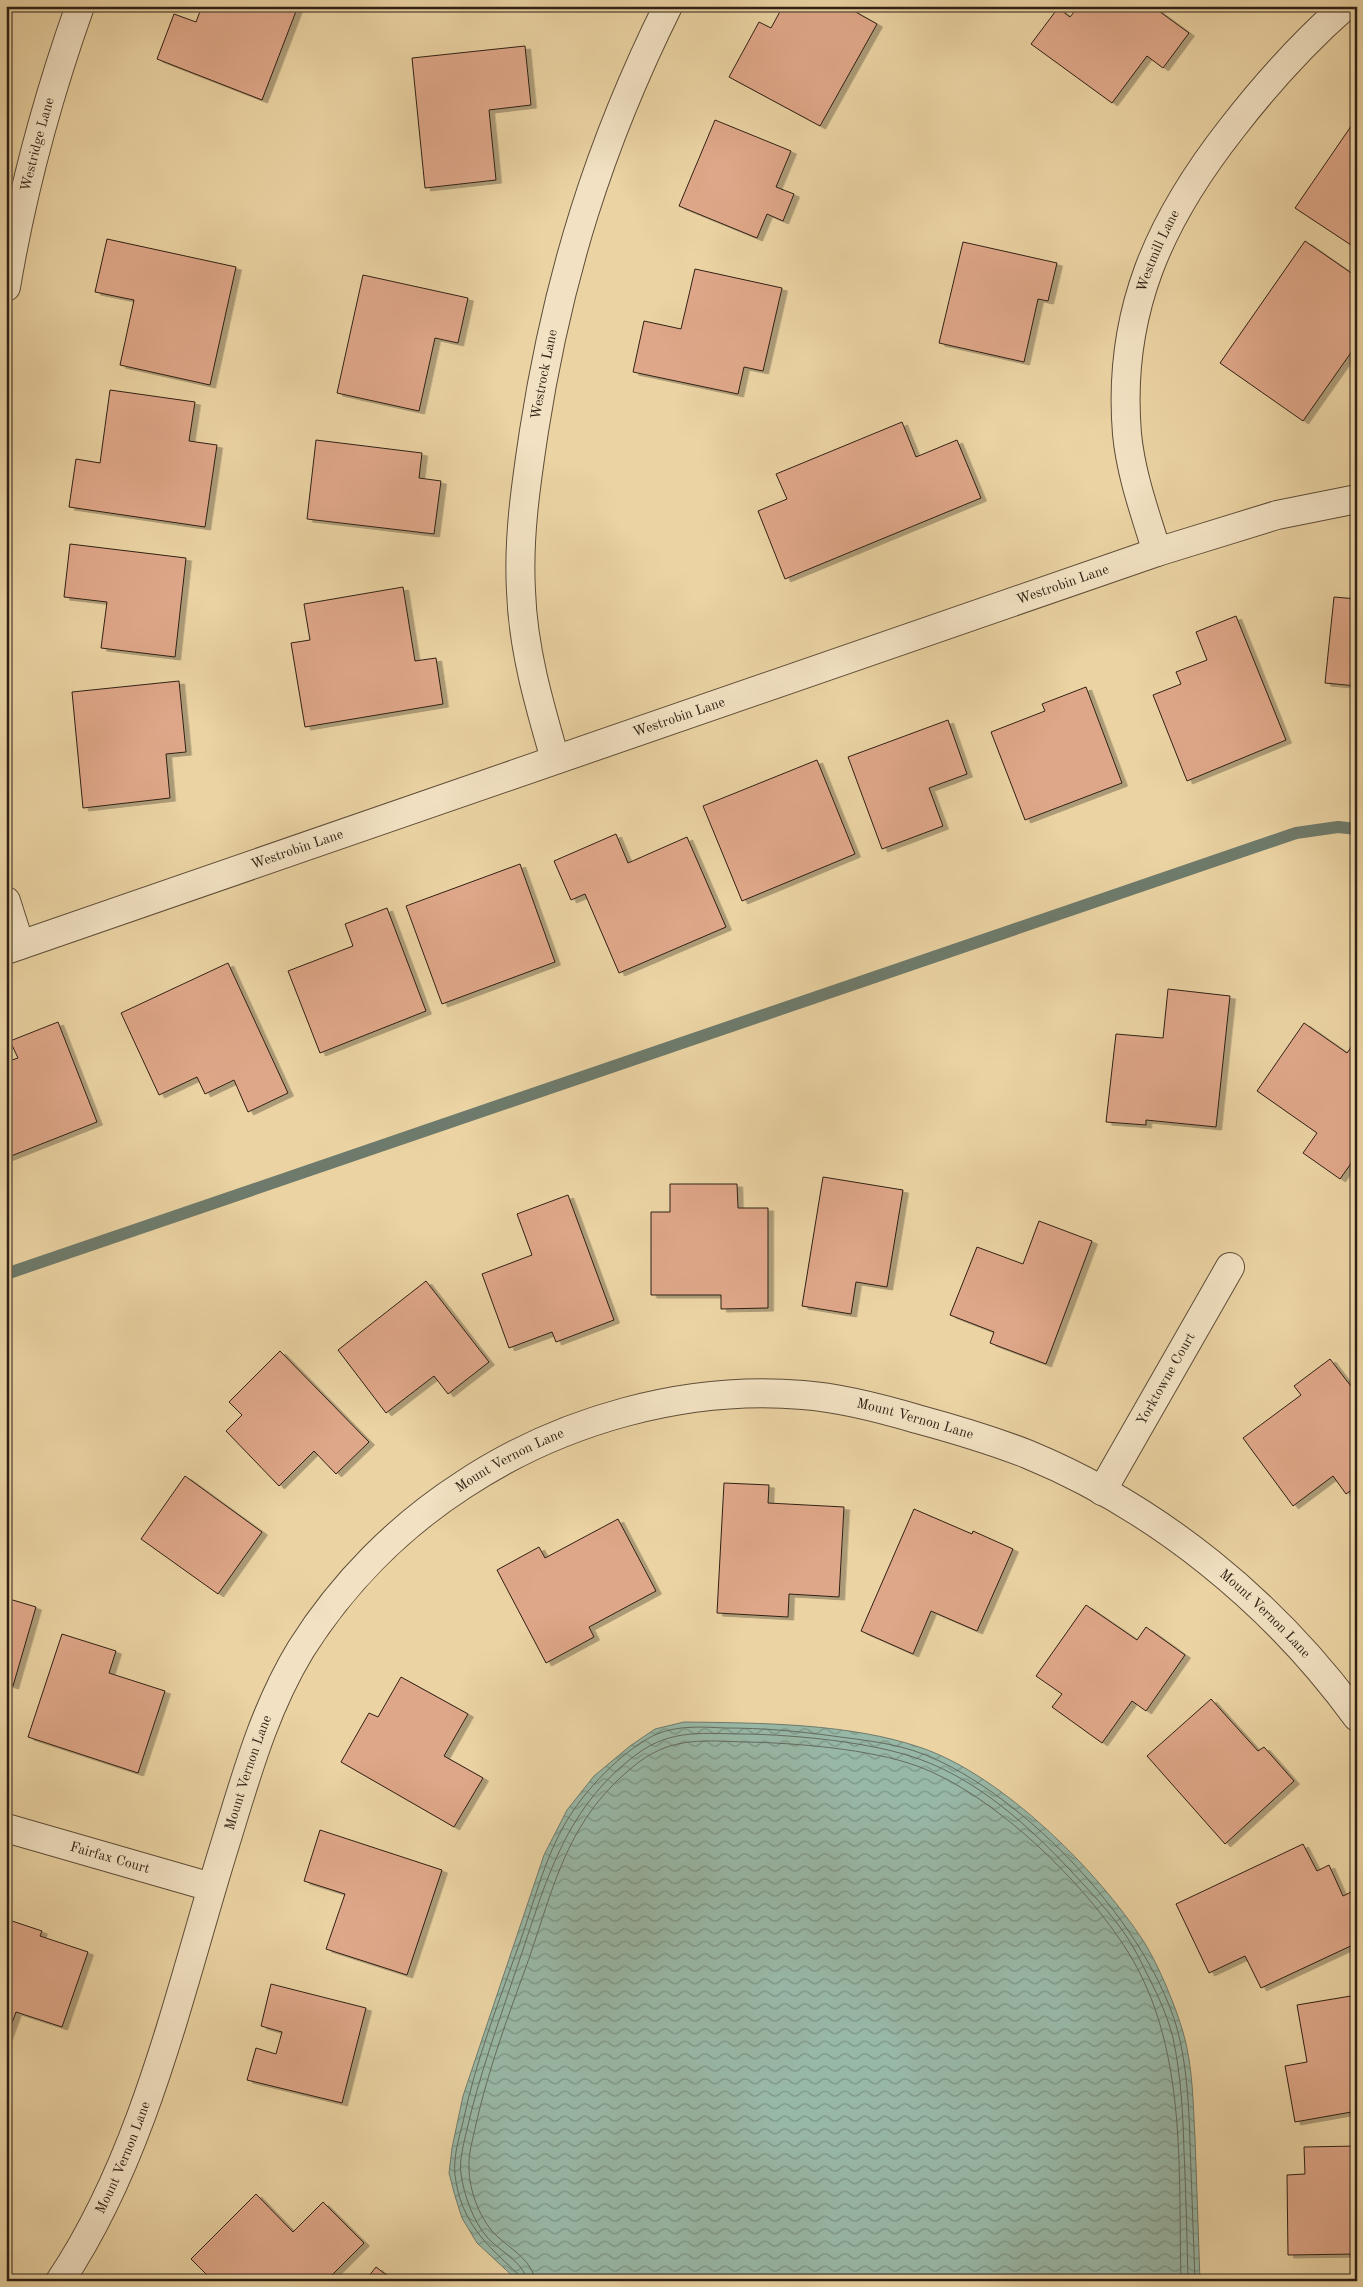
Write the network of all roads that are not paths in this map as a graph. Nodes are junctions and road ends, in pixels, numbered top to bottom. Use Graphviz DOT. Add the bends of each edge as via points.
graph roads {
  1 [pos="80,6"];
  2 [pos="668,6"];
  3 [pos="1345,6"];
  4 [pos="6,286"];
  5 [pos="1357,500"];
  6 [pos="1157,552"];
  7 [pos="555,759"];
  8 [pos="6,901"];
  9 [pos="13,947"];
  10 [pos="1230,1267"];
  11 [pos="1102,1491"];
  12 [pos="1357,1717"];
  13 [pos="6,1828"];
  14 [pos="212,1887"];
  15 [pos="60,2281"];
  1 -- 4 [label="street, Westridge Lane" via="35,156"];
  2 -- 7 [label="street, Westrock Lane" via="615,121 566,270 549,344 528,476 521,542 521,591 533,684"];
  3 -- 6 [label="street, Westmill Lane" via="1280,68 1218,145 1168,223 1150,264 1137,303 1126,393 1132,467"];
  5 -- 6 [label="street, Westrobin Lane" via="1277,515"];
  6 -- 7 [label="street, Westrobin Lane"];
  7 -- 9 [label="street, Westrobin Lane"];
  8 -- 9 [label="street"];
  10 -- 11 [label="street, Yorktowne Court"];
  11 -- 12 [label="street, Mount Vernon Lane" via="1156,1525 1246,1594 1310,1657"];
  11 -- 14 [label="street, Mount Vernon Lane" via="1030,1456 971,1434 868,1406 799,1395 722,1396 668,1403 606,1418 528,1447 487,1468 423,1512 365,1567 320,1622 291,1667 268,1715"];
  13 -- 14 [label="street, Fairfax Court"];
  14 -- 15 [label="street, Mount Vernon Lane" via="188,1974 142,2110 90,2231"];
}
